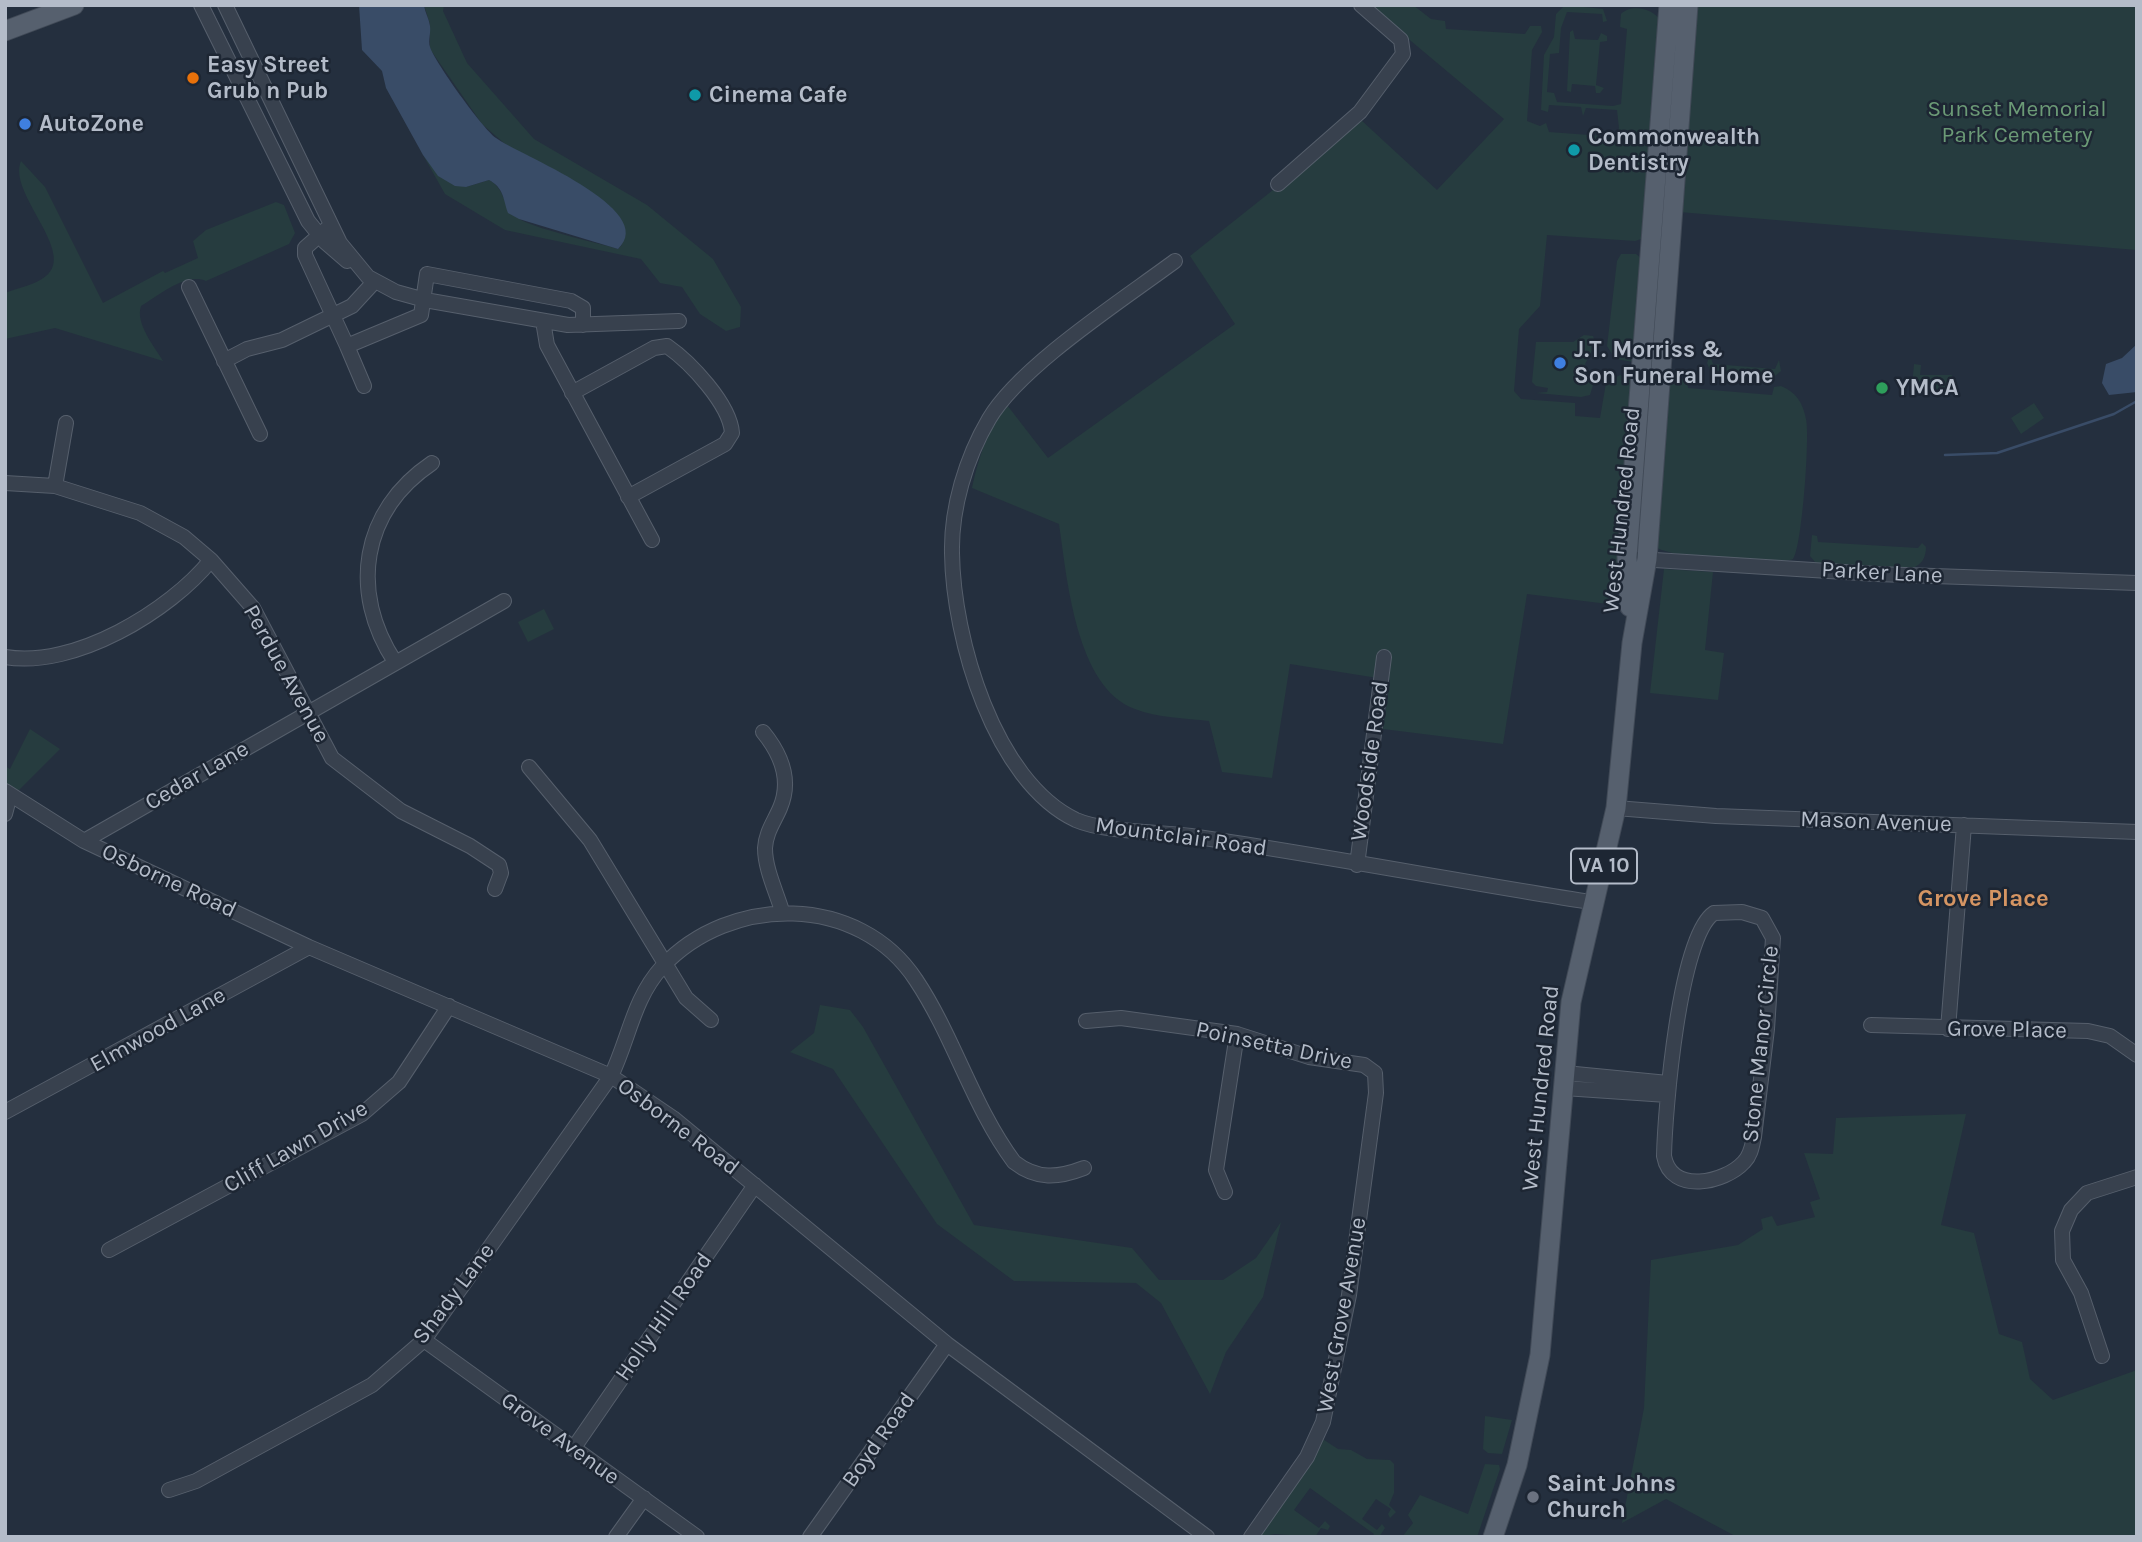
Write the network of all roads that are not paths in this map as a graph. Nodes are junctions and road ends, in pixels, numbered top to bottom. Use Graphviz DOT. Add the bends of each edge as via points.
graph roads {
  1 [pos="74,5"];
  2 [pos="201,5"];
  3 [pos="225,5"];
  4 [pos="1362,5"];
  5 [pos="1669,5"];
  6 [pos="1688,5"];
  7 [pos="5,31"];
  8 [pos="1278,184"];
  9 [pos="331,225"];
  10 [pos="319,236"];
  11 [pos="1175,261"];
  12 [pos="357,267"];
  13 [pos="374,281"];
  14 [pos="189,287"];
  15 [pos="425,300"];
  16 [pos="332,315"];
  17 [pos="543,321"];
  18 [pos="679,321"];
  19 [pos="661,323"];
  20 [pos="583,325"];
  21 [pos="661,345"];
  22 [pos="347,346"];
  23 [pos="224,361"];
  24 [pos="364,386"];
  25 [pos="572,393"];
  26 [pos="66,423"];
  27 [pos="260,434"];
  28 [pos="432,463"];
  29 [pos="5,482"];
  30 [pos="55,486"];
  31 [pos="628,497"];
  32 [pos="652,540"];
  33 [pos="1637,558"];
  34 [pos="211,560"];
  35 [pos="2137,583"];
  36 [pos="504,601"];
  37 [pos="5,657"];
  38 [pos="1384,657"];
  39 [pos="395,662"];
  40 [pos="309,711"];
  41 [pos="763,733"];
  42 [pos="529,767"];
  43 [pos="8,793"];
  44 [pos="1616,808"];
  45 [pos="5,814"];
  46 [pos="1964,825"];
  47 [pos="2137,832"];
  48 [pos="84,841"];
  49 [pos="1357,864"];
  50 [pos="495,889"];
  51 [pos="1596,902"];
  52 [pos="782,911"];
  53 [pos="309,947"];
  54 [pos="664,965"];
  55 [pos="449,1006"];
  56 [pos="711,1020"];
  57 [pos="1086,1021"];
  58 [pos="1871,1025"];
  59 [pos="1948,1028"];
  60 [pos="1237,1034"];
  61 [pos="2137,1055"];
  62 [pos="1375,1073"];
  63 [pos="611,1076"];
  64 [pos="1564,1080"];
  65 [pos="1667,1089"];
  66 [pos="5,1112"];
  67 [pos="1084,1168"];
  68 [pos="2137,1177"];
  69 [pos="755,1185"];
  70 [pos="1225,1192"];
  71 [pos="109,1250"];
  72 [pos="424,1340"];
  73 [pos="947,1344"];
  74 [pos="2102,1356"];
  75 [pos="573,1449"];
  76 [pos="169,1490"];
  77 [pos="644,1498"];
  78 [pos="616,1537"];
  79 [pos="697,1537"];
  80 [pos="810,1537"];
  81 [pos="1207,1537"];
  82 [pos="1251,1537"];
  83 [pos="1493,1537"];
  1 -- 7 [label="main road"];
  2 -- 10 [label="street"];
  3 -- 9 [label="street"];
  4 -- 8 [label="street" via="1401,40 1403,54 1360,112"];
  5 -- 33 [label="main road, West Hundred Road / VA 10"];
  6 -- 33 [label="main road, West Hundred Road / VA 10"];
  9 -- 10 [label="street"];
  9 -- 12 [label="street"];
  10 -- 12 [label="street" via="334,253"];
  10 -- 16 [label="street" via="306,248 305,256"];
  11 -- 49 [label="street, Mountclair Road" via="1047,358 1009,393 990,416 974,450 961,488 952,552 959,615 978,686 994,727 1024,776 1051,805 1079,821"];
  12 -- 13 [label="street"];
  13 -- 15 [label="street"];
  13 -- 16 [label="street" via="358,302"];
  14 -- 23 [label="street"];
  15 -- 17 [label="street"];
  15 -- 20 [label="street" via="427,274 571,301 583,308"];
  15 -- 22 [label="street" via="421,315"];
  16 -- 22 [label="street"];
  16 -- 23 [label="street"];
  17 -- 20 [label="street"];
  17 -- 25 [label="street" via="547,345"];
  18 -- 19 [label="street"];
  19 -- 20 [label="street"];
  19 -- 21 [label="street"];
  21 -- 25 [label="street"];
  21 -- 31 [label="street" via="672,349 710,387 732,433 725,444"];
  22 -- 24 [label="street"];
  23 -- 27 [label="street"];
  25 -- 31 [label="street"];
  26 -- 30 [label="street"];
  28 -- 39 [label="street" via="407,482 390,504 369,559 371,613"];
  29 -- 30 [label="street, Perdue Avenue"];
  30 -- 34 [label="street, Perdue Avenue" via="140,513 184,537"];
  31 -- 32 [label="street"];
  33 -- 35 [label="street, Parker Lane" via="1882,574"];
  33 -- 44 [label="main road, West Hundred Road / VA 10"];
  34 -- 37 [label="street" via="184,590 113,634 54,654"];
  34 -- 40 [label="street, Perdue Avenue" via="253,608"];
  36 -- 39 [label="street, Cedar Lane"];
  38 -- 49 [label="street, Woodside Road"];
  39 -- 40 [label="street, Cedar Lane"];
  40 -- 48 [label="street, Cedar Lane"];
  40 -- 50 [label="street, Perdue Avenue" via="332,758 379,796 499,865"];
  41 -- 52 [label="street" via="775,747 785,775 784,796 769,828 765,850"];
  42 -- 54 [label="street" via="590,840"];
  43 -- 45 [label="street"];
  43 -- 48 [label="street, Osborne Road"];
  44 -- 46 [label="street, Mason Avenue"];
  44 -- 51 [label="main road, West Hundred Road / VA 10"];
  46 -- 47 [label="street, Mason Avenue"];
  46 -- 59 [label="street"];
  48 -- 53 [label="street, Osborne Road"];
  49 -- 51 [label="street, Mountclair Road"];
  51 -- 64 [label="main road, West Hundred Road / VA 10" via="1571,1002"];
  52 -- 54 [label="street" via="733,922 707,934"];
  52 -- 67 [label="street" via="847,924 889,948 917,981 1014,1162 1035,1174 1055,1177"];
  53 -- 55 [label="street, Osborne Road"];
  53 -- 66 [label="street, Elmwood Lane"];
  54 -- 56 [label="street" via="686,998"];
  54 -- 63 [label="street, Shady Lane" via="635,1008"];
  55 -- 63 [label="street, Osborne Road"];
  55 -- 71 [label="street, Cliff Lawn Drive" via="399,1082 362,1114"];
  57 -- 60 [label="street, Poinsetta Drive" via="1121,1018"];
  58 -- 59 [label="street, Grove Place"];
  59 -- 61 [label="street, Grove Place" via="2088,1031 2110,1036"];
  60 -- 62 [label="street, Poinsetta Drive" via="1308,1057 1364,1065"];
  60 -- 70 [label="street" via="1216,1171"];
  62 -- 82 [label="street, West Grove Avenue" via="1349,1294 1324,1422 1307,1457"];
  63 -- 69 [label="street, Osborne Road" via="673,1118"];
  63 -- 72 [label="street, Shady Lane"];
  64 -- 65 [label="street"];
  64 -- 83 [label="main road, West Hundred Road / VA 10" via="1540,1355 1517,1465"];
  65 -- 65 [label="street, Stone Manor Circle" via="1664,1156 1671,1174 1695,1182 1730,1171 1746,1160 1757,1113 1773,938 1768,924 1756,914 1714,913 1700,927 1673,1036"];
  68 -- 74 [label="street" via="2087,1193 2071,1210 2062,1231 2063,1260 2081,1293"];
  69 -- 73 [label="street, Osborne Road"];
  69 -- 75 [label="street, Holly Hill Road"];
  72 -- 75 [label="street, Grove Avenue"];
  72 -- 76 [label="street, Shady Lane" via="372,1385 196,1481"];
  73 -- 80 [label="street, Boyd Road"];
  73 -- 81 [label="street, Osborne Road"];
  75 -- 77 [label="street, Grove Avenue"];
  77 -- 78 [label="street"];
  77 -- 79 [label="street, Grove Avenue"];
}
